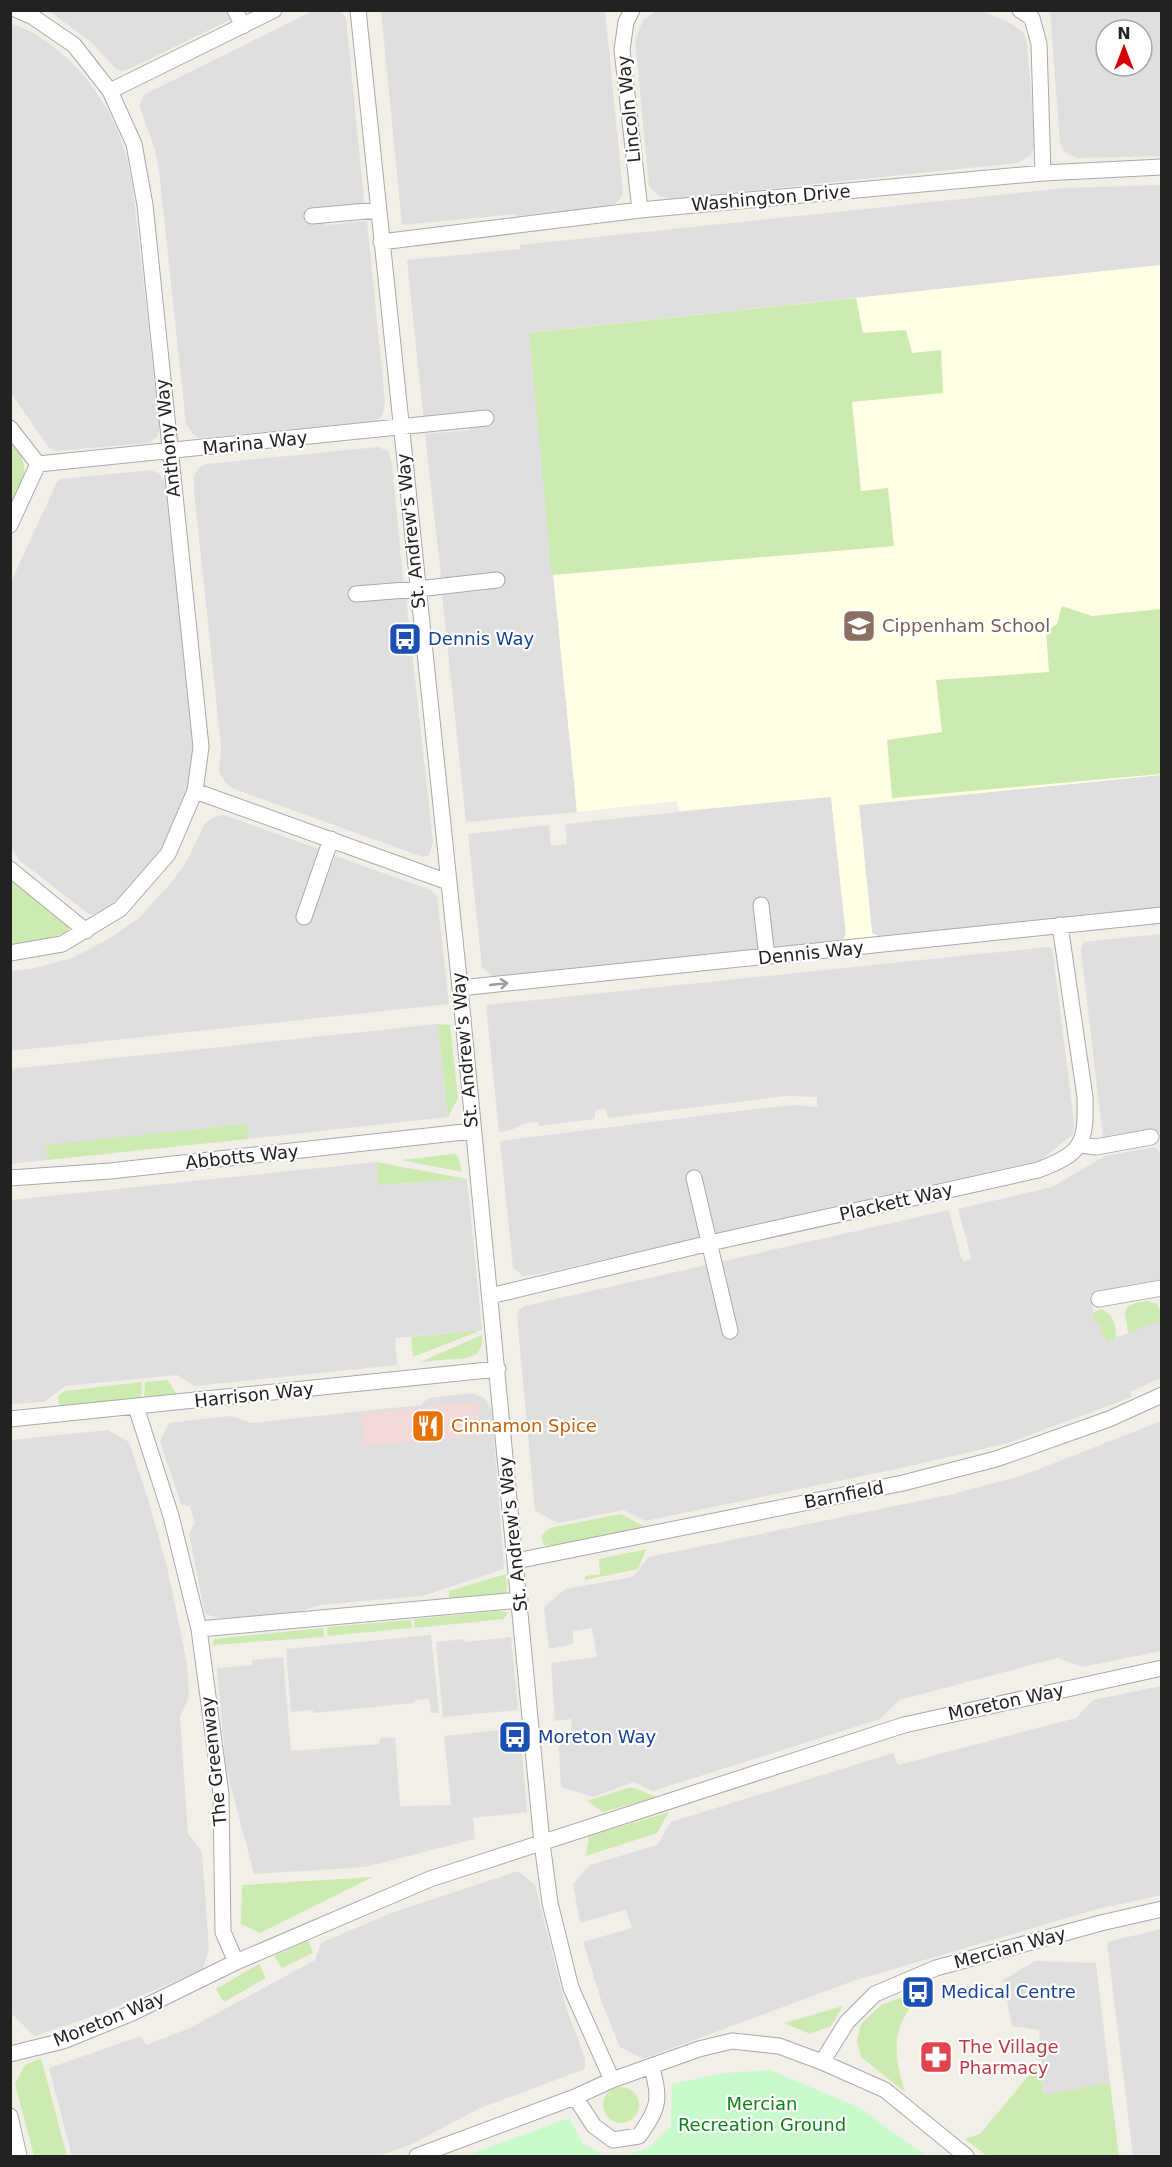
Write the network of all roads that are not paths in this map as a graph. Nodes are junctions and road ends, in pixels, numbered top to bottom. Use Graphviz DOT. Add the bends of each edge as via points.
graph roads {
  1 [pos="16,10"];
  2 [pos="235,10"];
  3 [pos="274,10"];
  4 [pos="358,10"];
  5 [pos="632,10"];
  6 [pos="1030,13"];
  7 [pos="243,26"];
  8 [pos="110,91"];
  9 [pos="1161,167"];
  10 [pos="1043,173"];
  11 [pos="378,210"];
  12 [pos="640,210"];
  13 [pos="312,216"];
  14 [pos="381,242"];
  15 [pos="486,418"];
  16 [pos="10,428"];
  17 [pos="400,428"];
  18 [pos="170,452"];
  19 [pos="38,464"];
  20 [pos="10,525"];
  21 [pos="497,580"];
  22 [pos="418,589"];
  23 [pos="356,594"];
  24 [pos="195,791"];
  25 [pos="331,839"];
  26 [pos="10,869"];
  27 [pos="448,882"];
  28 [pos="761,905"];
  29 [pos="1161,915"];
  30 [pos="304,917"];
  31 [pos="1060,926"];
  32 [pos="86,931"];
  33 [pos="10,953"];
  34 [pos="767,957"];
  35 [pos="460,988"];
  36 [pos="473,1131"];
  37 [pos="1152,1137"];
  38 [pos="1080,1145"];
  39 [pos="10,1178"];
  40 [pos="694,1178"];
  41 [pos="710,1243"];
  42 [pos="1161,1290"];
  43 [pos="490,1296"];
  44 [pos="1099,1299"];
  45 [pos="730,1332"];
  46 [pos="498,1369"];
  47 [pos="1161,1395"];
  48 [pos="136,1407"];
  49 [pos="10,1419"];
  50 [pos="516,1561"];
  51 [pos="520,1600"];
  52 [pos="199,1629"];
  53 [pos="1161,1668"];
  54 [pos="542,1843"];
  55 [pos="1161,1909"];
  56 [pos="236,1962"];
  57 [pos="10,2054"];
  58 [pos="822,2062"];
  59 [pos="651,2067"];
  60 [pos="612,2080"];
  61 [pos="575,2097"];
  62 [pos="10,2116"];
  63 [pos="19,2157"];
  64 [pos="417,2157"];
  65 [pos="966,2157"];
  1 -- 8 [label="street, Anthony Way" via="74,45"];
  2 -- 7 [label="street"];
  3 -- 7 [label="street"];
  4 -- 11 [label="street, St. Andrew's Way"];
  5 -- 12 [label="street, Lincoln Way" via="622,50"];
  6 -- 10 [label="street" via="1040,44"];
  7 -- 8 [label="street"];
  8 -- 18 [label="street, Anthony Way" via="134,144 145,205"];
  9 -- 10 [label="street, Washington Drive"];
  10 -- 12 [label="street, Washington Drive"];
  11 -- 13 [label="street"];
  11 -- 14 [label="street, St. Andrew's Way"];
  12 -- 14 [label="street, Washington Drive"];
  14 -- 17 [label="street, St. Andrew's Way"];
  15 -- 17 [label="street, Marina Way"];
  16 -- 19 [label="street"];
  17 -- 18 [label="street, Marina Way"];
  17 -- 22 [label="street, St. Andrew's Way"];
  18 -- 19 [label="street, Marina Way"];
  18 -- 24 [label="street, Anthony Way" via="201,747"];
  19 -- 20 [label="street"];
  21 -- 22 [label="street"];
  22 -- 23 [label="street"];
  22 -- 27 [label="street, St. Andrew's Way"];
  24 -- 25 [label="street"];
  24 -- 32 [label="street, Anthony Way" via="168,854 120,909"];
  25 -- 27 [label="street"];
  25 -- 30 [label="street"];
  26 -- 32 [label="street"];
  27 -- 35 [label="street, St. Andrew's Way"];
  28 -- 34 [label="street"];
  29 -- 31 [label="street, Dennis Way"];
  31 -- 34 [label="street, Dennis Way"];
  31 -- 38 [label="street" via="1085,1097 1086,1121"];
  32 -- 33 [label="street, Anthony Way" via="62,944"];
  35 -- 34 [label="street, Dennis Way, one-way"];
  35 -- 36 [label="street, St. Andrew's Way"];
  36 -- 39 [label="street, Abbotts Way" via="110,1171"];
  36 -- 43 [label="street, St. Andrew's Way"];
  37 -- 38 [label="street" via="1096,1147"];
  38 -- 41 [label="street, Plackett Way" via="1063,1160 1038,1170"];
  40 -- 41 [label="street"];
  41 -- 43 [label="street, Plackett Way"];
  41 -- 45 [label="street"];
  42 -- 44 [label="street"];
  43 -- 46 [label="street, St. Andrew's Way"];
  46 -- 48 [label="street, Harrison Way"];
  46 -- 50 [label="street, St. Andrew's Way"];
  47 -- 50 [label="street, Barnfield" via="1109,1419 996,1459 903,1483"];
  48 -- 49 [label="street, Harrison Way"];
  48 -- 52 [label="street, The Greenway" via="171,1516"];
  50 -- 51 [label="street, St. Andrew's Way"];
  51 -- 52 [label="street"];
  51 -- 54 [label="street, St. Andrew's Way"];
  52 -- 56 [label="street, The Greenway" via="221,1794 223,1932"];
  53 -- 54 [label="street, Moreton Way" via="904,1725"];
  54 -- 56 [label="street, Moreton Way" via="430,1879"];
  54 -- 60 [label="street, St. Andrew's Way" via="550,1903 571,1988"];
  55 -- 58 [label="street, Mercian Way" via="936,1968 874,1994 847,2022"];
  56 -- 57 [label="street, Moreton Way" via="132,2013 63,2041"];
  58 -- 59 [label="street" via="780,2046 732,2041"];
  58 -- 65 [label="street" via="885,2090"];
  59 -- 60 [label="street"];
  59 -- 61 [label="street" via="658,2088 654,2113 639,2136 613,2140 594,2126"];
  60 -- 61 [label="street"];
  61 -- 64 [label="street"];
  62 -- 63 [label="street"];
}
